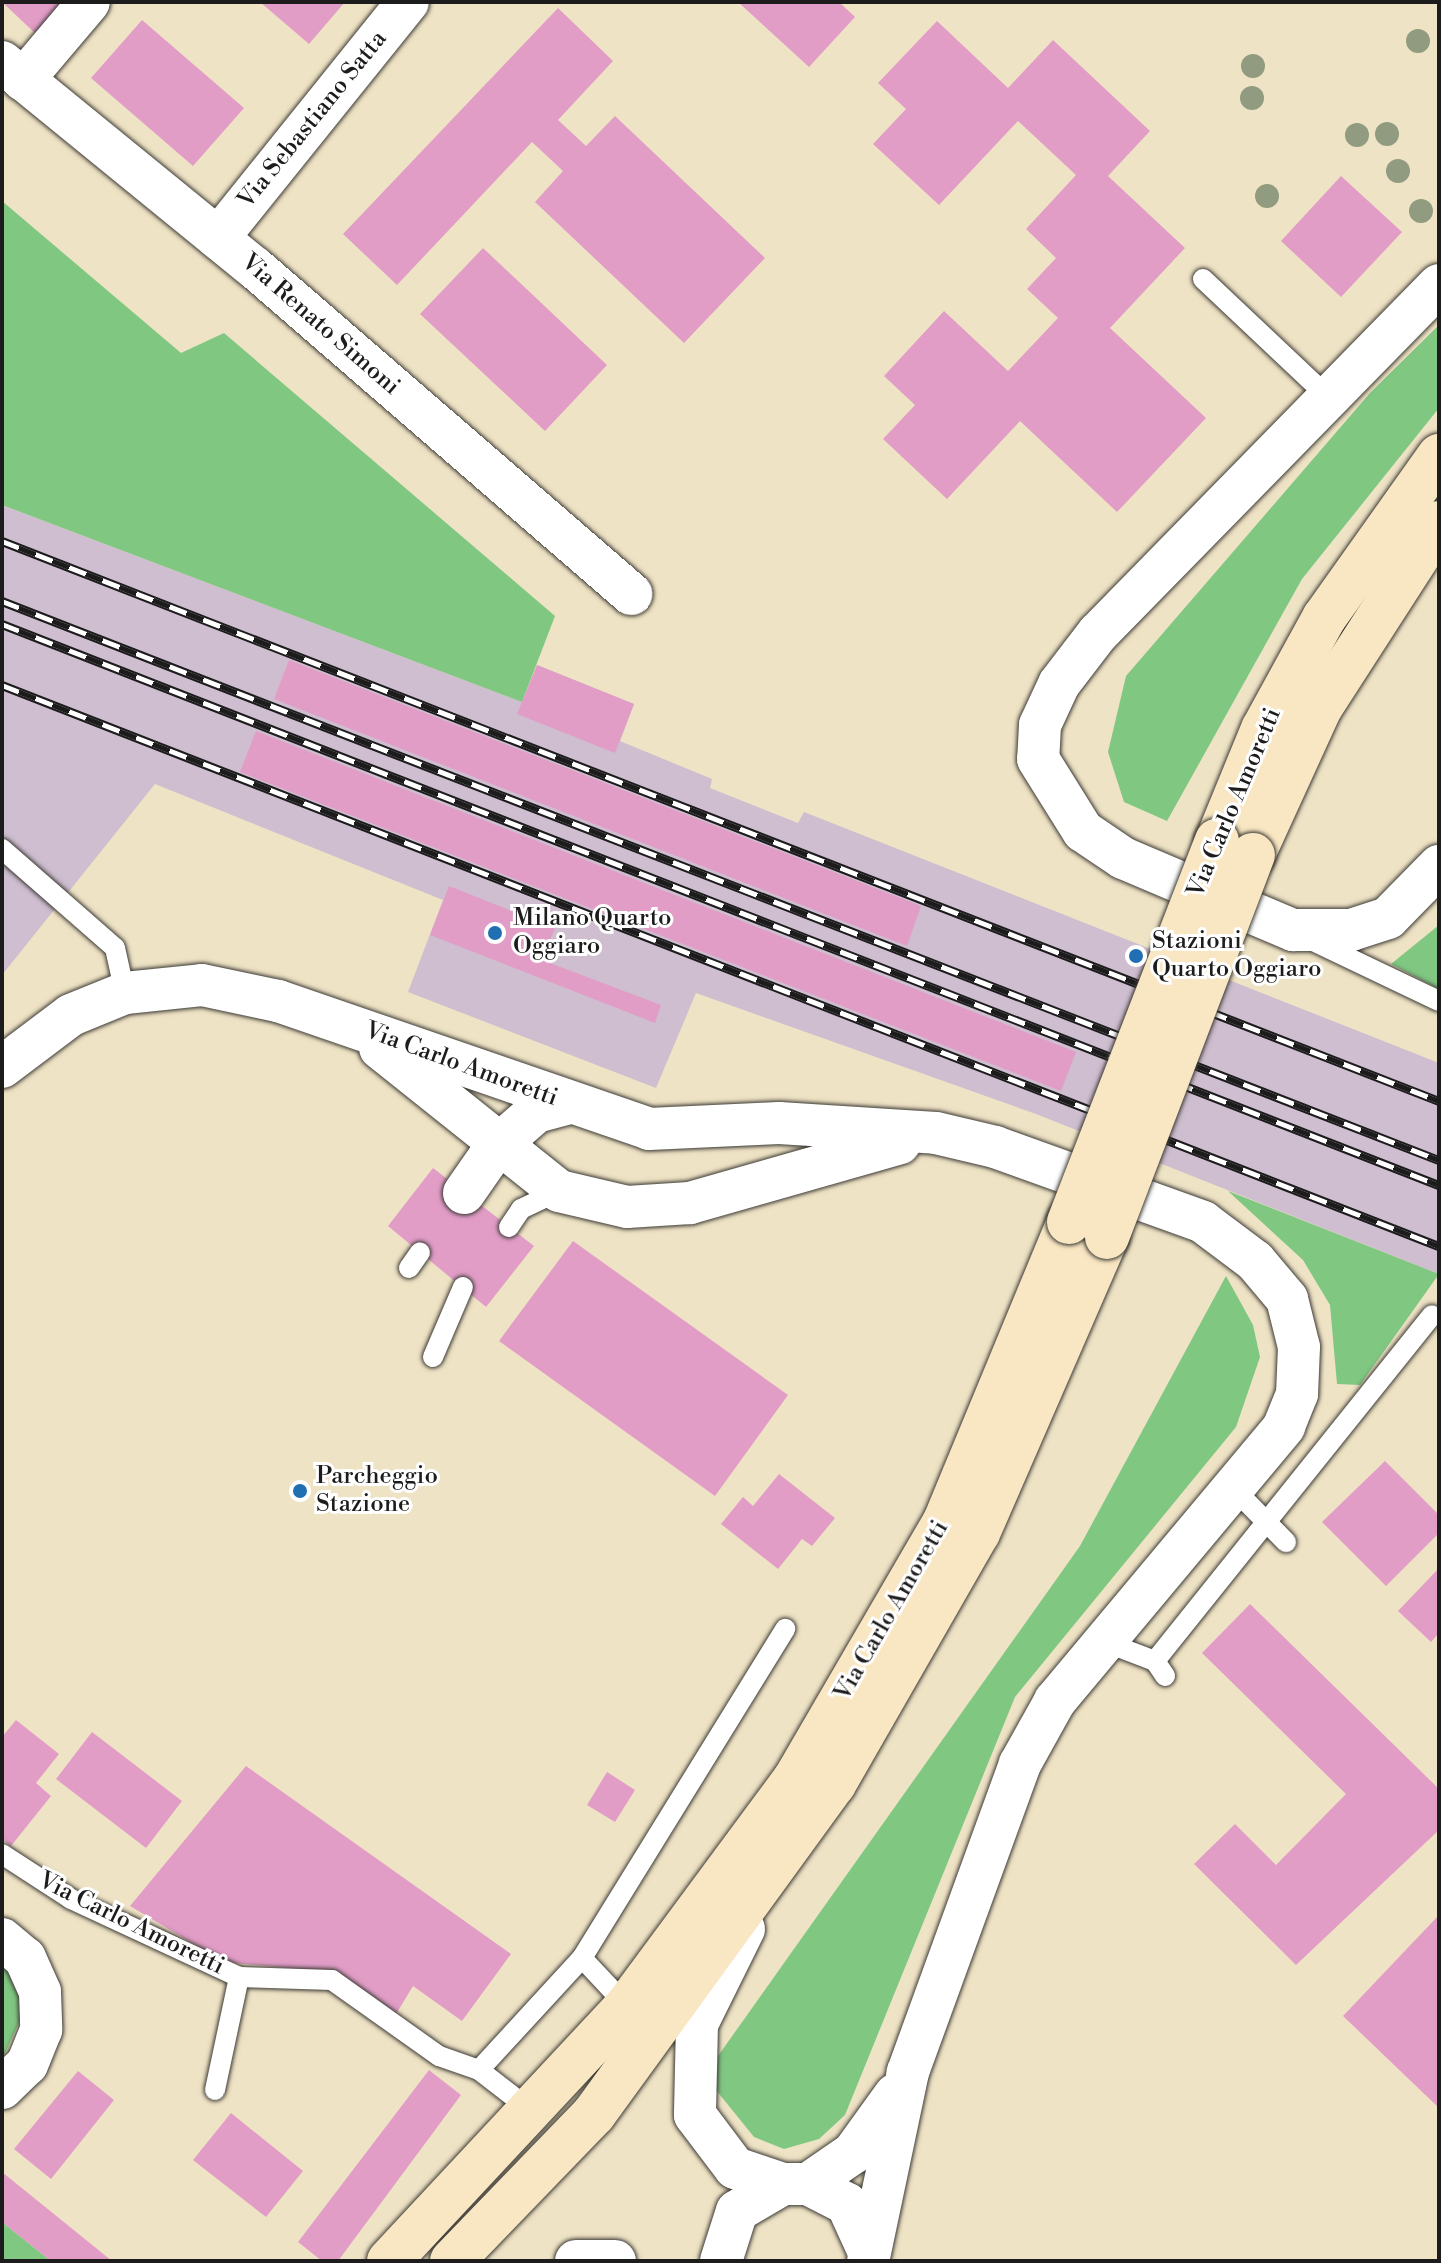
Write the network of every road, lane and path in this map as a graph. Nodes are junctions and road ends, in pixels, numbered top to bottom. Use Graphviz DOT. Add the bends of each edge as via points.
graph roads {
  1 [pos="89,2"];
  2 [pos="408,2"];
  3 [pos="12,71"];
  4 [pos="218,238"];
  5 [pos="1203,279"];
  6 [pos="1439,285"];
  7 [pos="1326,395"];
  8 [pos="1439,456"];
  9 [pos="1439,523"];
  10 [pos="632,594"];
  11 [pos="1235,848"];
  12 [pos="2,849"];
  13 [pos="1439,866"];
  14 [pos="1293,930"];
  15 [pos="125,993"];
  16 [pos="1439,1001"];
  17 [pos="353,1027"];
  18 [pos="2,1067"];
  19 [pos="569,1103"];
  20 [pos="692,1131"];
  21 [pos="936,1133"];
  22 [pos="496,1147"];
  23 [pos="559,1191"];
  24 [pos="464,1193"];
  25 [pos="712,1195"];
  26 [pos="509,1227"];
  27 [pos="1088,1229"];
  28 [pos="463,1287"];
  29 [pos="1432,1315"];
  30 [pos="433,1357"];
  31 [pos="1235,1490"];
  32 [pos="1264,1524"];
  33 [pos="1286,1542"];
  34 [pos="785,1629"];
  35 [pos="1105,1642"];
  36 [pos="2,1854"];
  37 [pos="763,1891"];
  38 [pos="2,1939"];
  39 [pos="582,1958"];
  40 [pos="239,1977"];
  41 [pos="627,2006"];
  42 [pos="479,2070"];
  43 [pos="908,2072"];
  44 [pos="2,2088"];
  45 [pos="215,2090"];
  46 [pos="532,2111"];
  47 [pos="795,2184"];
  48 [pos="869,2256"];
  49 [pos="389,2261"];
  50 [pos="452,2261"];
  51 [pos="576,2261"];
  52 [pos="615,2261"];
  53 [pos="721,2261"];
  1 -- 3 [label="street"];
  2 -- 4 [label="street, Via Sebastiano Satta"];
  3 -- 4 [label="street, Via Renato Simoni"];
  4 -- 10 [label="street, Via Renato Simoni"];
  5 -- 7 [label="lane"];
  6 -- 7 [label="street"];
  7 -- 14 [label="street" via="1098,633 1059,684 1040,725 1038,759 1083,831 1123,858"];
  8 -- 11 [label="street, Via Carlo Amoretti" via="1317,632 1263,729"];
  9 -- 11 [label="street, Via Carlo Amoretti"];
  11 -- 27 [label="street, Via Carlo Amoretti, bridge"];
  12 -- 15 [label="lane" via="115,948"];
  13 -- 14 [label="street" via="1388,918 1351,930"];
  14 -- 16 [label="lane"];
  15 -- 17 [label="street, Via Carlo Amoretti" via="202,985"];
  15 -- 18 [label="street, Via Carlo Amoretti" via="71,1015"];
  17 -- 19 [label="street, Via Carlo Amoretti"];
  17 -- 22 [label="street, Via Carlo Amoretti"];
  19 -- 20 [label="street, Via Carlo Amoretti" via="649,1129"];
  19 -- 22 [label="street, Via Carlo Amoretti" via="536,1112"];
  20 -- 21 [label="street, Via Carlo Amoretti" via="779,1123"];
  20 -- 25 [label="street"];
  21 -- 25 [label="street, Via Carlo Amoretti"];
  21 -- 31 [label="street, Via Carlo Amoretti" via="1203,1222 1287,1299 1299,1347 1297,1394 1284,1427"];
  22 -- 23 [label="street, Via Carlo Amoretti"];
  22 -- 24 [label="street"];
  23 -- 25 [label="street, Via Carlo Amoretti" via="627,1207"];
  23 -- 26 [label="lane" via="521,1209"];
  27 -- 37 [label="street, Via Carlo Amoretti" via="978,1533 834,1784"];
  27 -- 41 [label="street, Via Carlo Amoretti" via="945,1521 795,1779"];
  28 -- 30 [label="lane"];
  29 -- 32 [label="lane"];
  31 -- 32 [label="lane"];
  31 -- 35 [label="street, Via Carlo Amoretti"];
  32 -- 33 [label="lane"];
  32 -- 35 [label="lane" via="1160,1669"];
  34 -- 39 [label="lane"];
  35 -- 43 [label="street, Via Carlo Amoretti" via="1055,1701 1027,1750"];
  36 -- 40 [label="lane, Via Carlo Amoretti" via="71,1899"];
  37 -- 47 [label="street, Via Carlo Amoretti" via="697,2024 695,2115 710,2143 735,2168"];
  37 -- 50 [label="street, Via Carlo Amoretti" via="594,2114"];
  38 -- 44 [label="street" via="25,1958 40,1992 41,2030 27,2064"];
  39 -- 41 [label="lane"];
  39 -- 42 [label="lane"];
  40 -- 42 [label="lane, Via Carlo Amoretti" via="332,1980 439,2056"];
  40 -- 45 [label="lane"];
  41 -- 46 [label="street, Via Carlo Amoretti"];
  42 -- 46 [label="lane, Via Carlo Amoretti"];
  43 -- 47 [label="street, Via Carlo Amoretti" via="853,2153"];
  43 -- 48 [label="street, Via Carlo Amoretti"];
  46 -- 49 [label="street, Via Carlo Amoretti"];
  47 -- 48 [label="street, Via Carlo Amoretti" via="847,2204"];
  47 -- 53 [label="street, Via Carlo Amoretti" via="737,2211"];
  51 -- 52 [label="street"];
}
